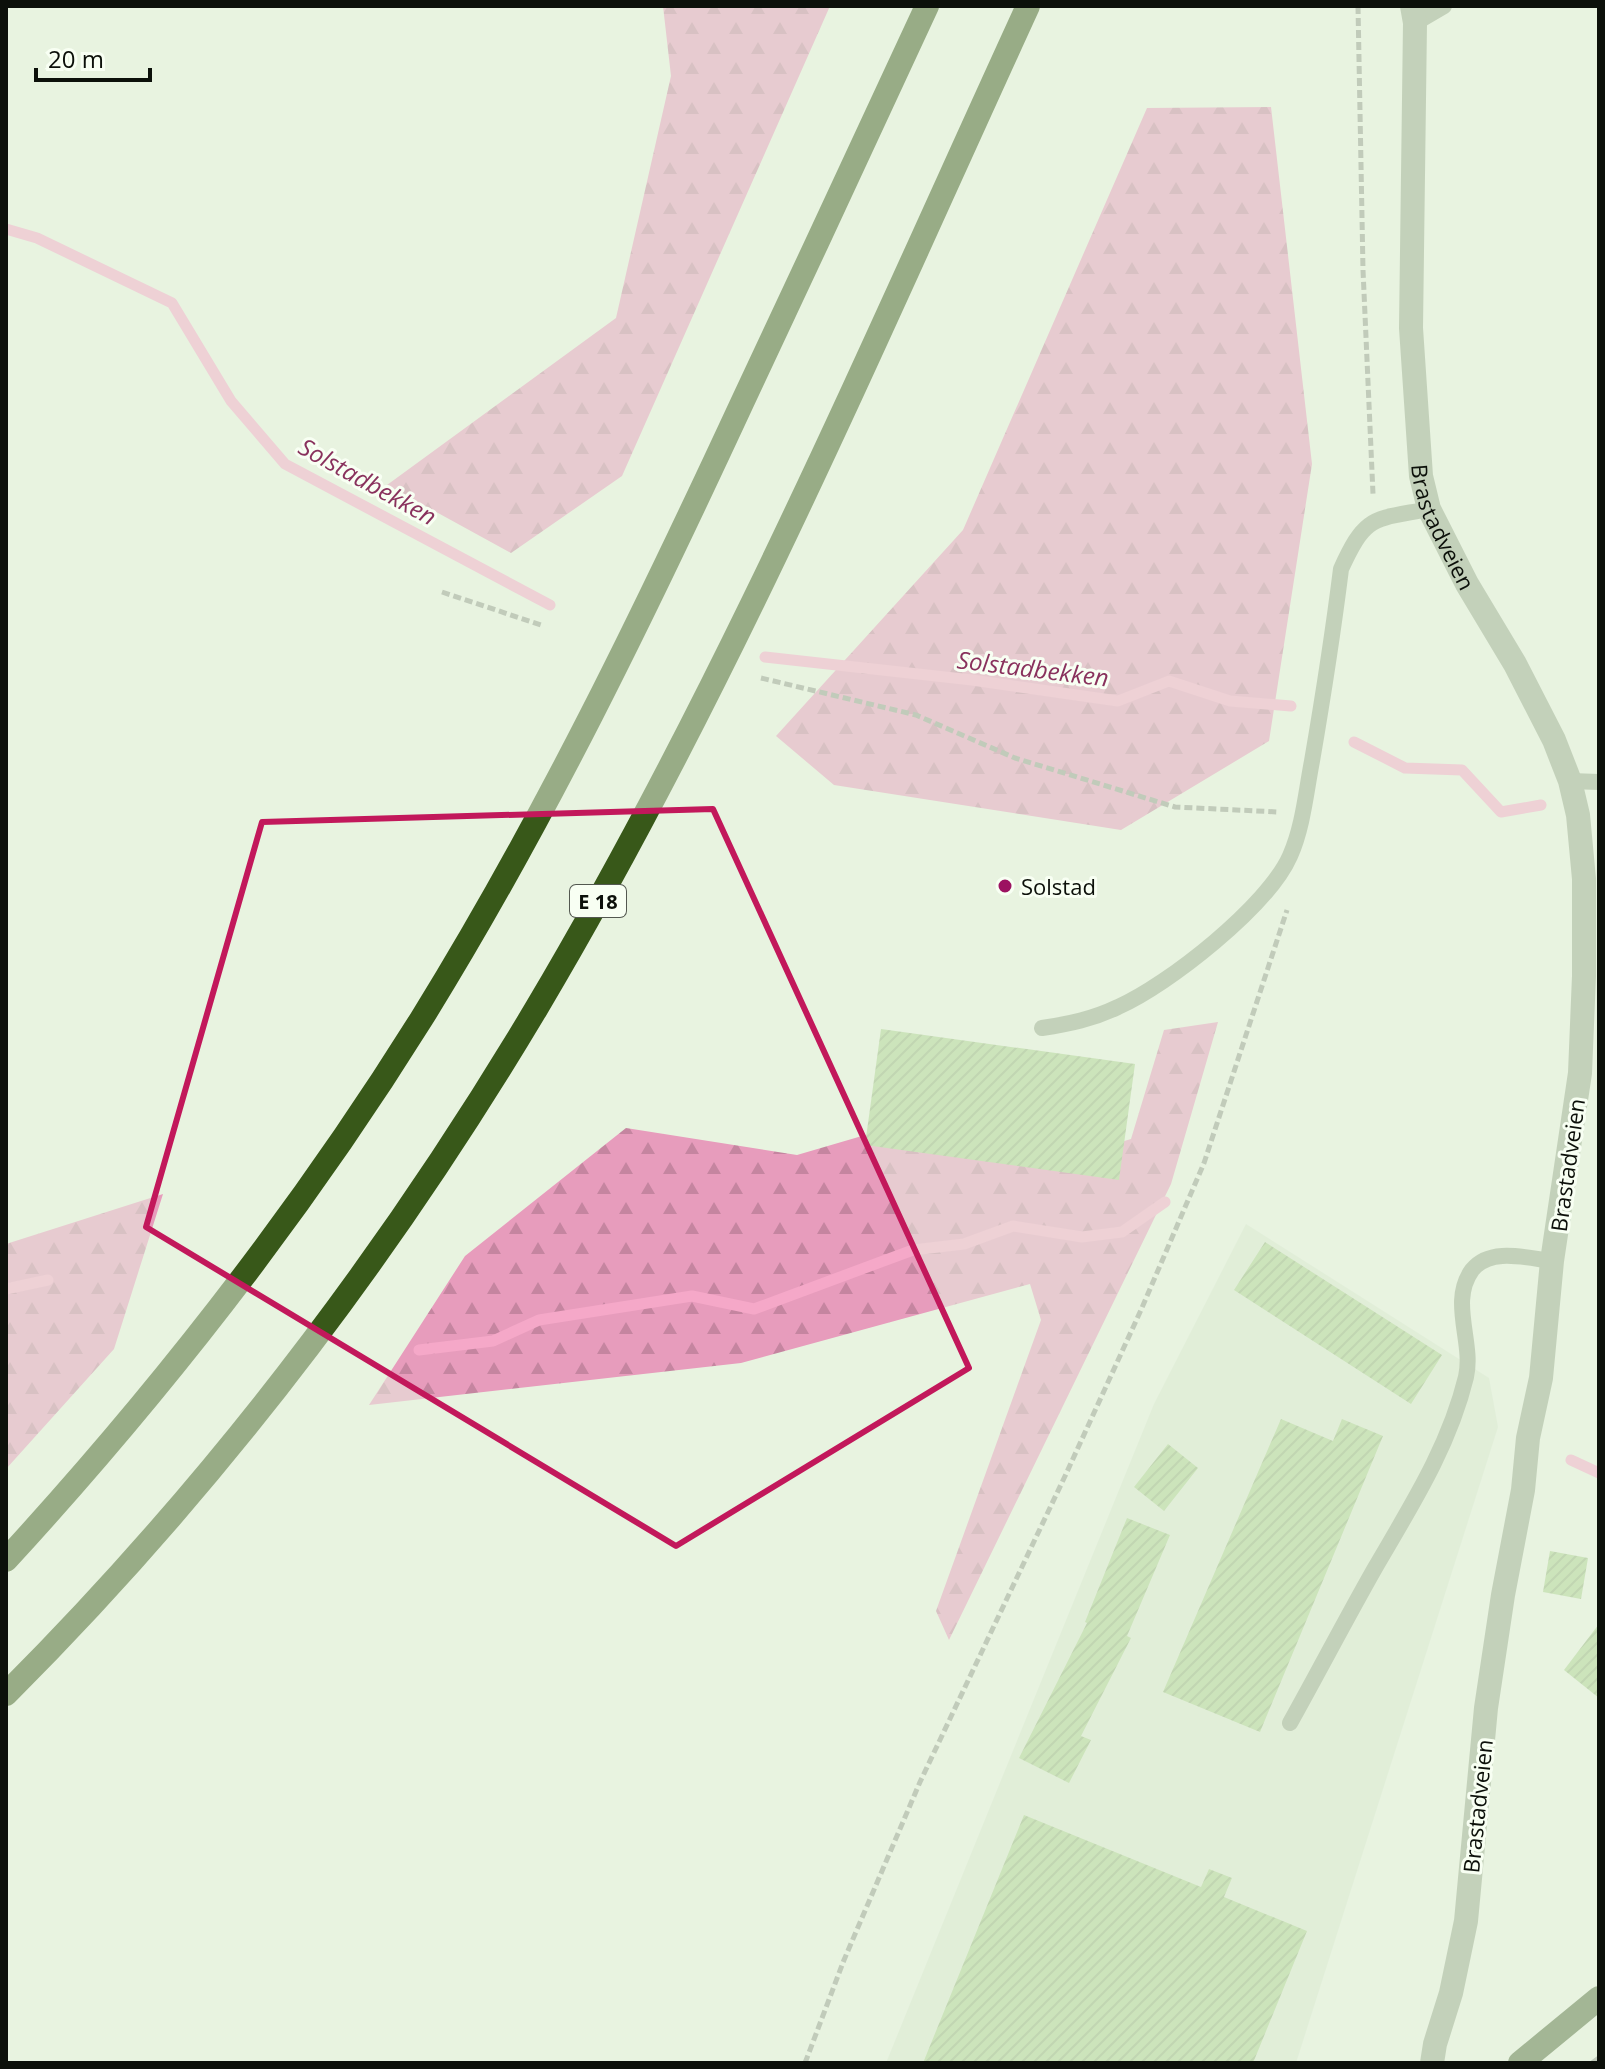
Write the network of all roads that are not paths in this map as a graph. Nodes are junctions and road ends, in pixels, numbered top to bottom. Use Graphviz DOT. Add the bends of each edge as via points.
graph roads {
  1 [pos="927,6"];
  2 [pos="1028,6"];
  3 [pos="1444,6"];
  4 [pos="1414,15"];
  5 [pos="1429,509"];
  6 [pos="1570,781"];
  7 [pos="1599,782"];
  8 [pos="1042,1028"];
  9 [pos="1552,1261"];
  10 [pos="6,1560"];
  11 [pos="6,1694"];
  12 [pos="1290,1723"];
  13 [pos="1599,1998"];
  14 [pos="1432,2063"];
  15 [pos="1520,2063"];
  1 -- 10 [label="highway" via="683,531 475,929 375,1091 263,1252 133,1417"];
  2 -- 11 [label="highway, E 18" via="755,595 656,794 528,1022 381,1248 264,1403 135,1557"];
  3 -- 4 [label="lane"];
  4 -- 5 [label="street, Brastadveien" via="1411,328 1416,433"];
  5 -- 6 [label="street, Brastadveien" via="1541,711"];
  5 -- 8 [label="lane" via="1373,520 1355,539 1341,569 1303,813 1290,857 1272,884 1225,933 1162,981 1081,1022"];
  6 -- 7 [label="lane"];
  6 -- 9 [label="street, Brastadveien" via="1584,879 1584,976 1580,1073"];
  9 -- 12 [label="lane" via="1488,1258 1470,1273 1461,1310 1467,1373 1450,1430"];
  9 -- 14 [label="street, Brastadveien" via="1541,1378 1486,1708 1466,1921"];
  13 -- 15 [label="main road"];
}
